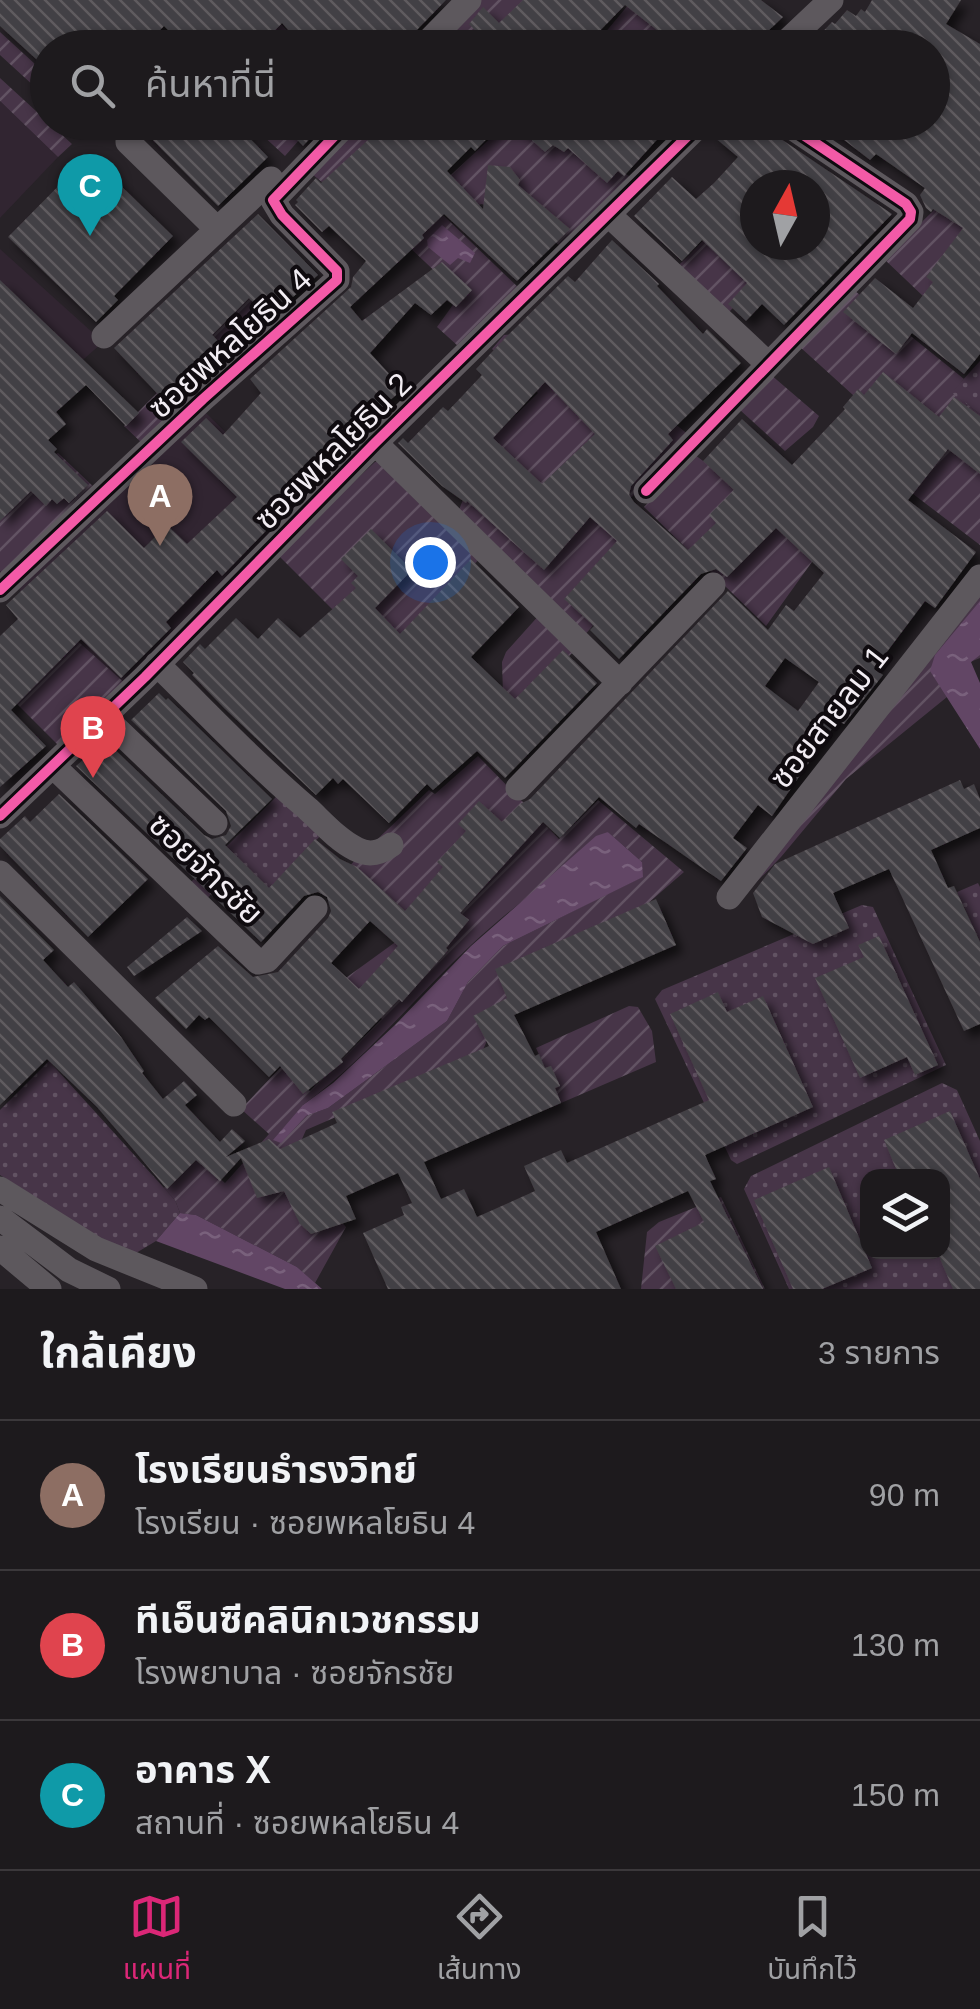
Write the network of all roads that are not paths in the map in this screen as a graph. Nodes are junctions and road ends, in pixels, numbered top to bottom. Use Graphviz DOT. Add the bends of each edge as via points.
graph roads {
  1 [pos="469,0"];
  2 [pos="831,0"];
  3 [pos="440,30"];
  4 [pos="799,30"];
  5 [pos="330,140"];
  6 [pos="684,140"];
  7 [pos="811,140"];
  8 [pos="128,142"];
  9 [pos="268,190"];
  10 [pos="609,215"];
  11 [pos="217,229"];
  12 [pos="104,336"];
  13 [pos="768,364"];
  14 [pos="376,443"];
  15 [pos="646,491"];
  16 [pos="980,577"];
  17 [pos="713,585"];
  18 [pos="0,590"];
  19 [pos="157,664"];
  20 [pos="620,683"];
  21 [pos="104,716"];
  22 [pos="53,766"];
  23 [pos="518,788"];
  24 [pos="0,816"];
  25 [pos="215,824"];
  26 [pos="392,846"];
  27 [pos="0,873"];
  28 [pos="729,897"];
  29 [pos="315,908"];
  30 [pos="234,1104"];
  31 [pos="0,1189"];
  32 [pos="0,1218"];
  33 [pos="0,1248"];
  34 [pos="49,1289"];
  35 [pos="108,1289"];
  36 [pos="195,1289"];
  1 -- 3 [label="street"];
  2 -- 4 [label="street"];
  5 -- 9 [label="street" via="278,192"];
  6 -- 10 [label="street, ซอยพหลโยธิน 2"];
  7 -- 13 [label="street" via="906,204 910,219"];
  8 -- 11 [label="street"];
  9 -- 11 [label="street"];
  9 -- 18 [label="street, ซอยพหลโยธิน 4" via="282,215 337,271 337,280"];
  10 -- 13 [label="street"];
  10 -- 14 [label="street, ซอยพหลโยธิน 2"];
  11 -- 12 [label="street"];
  13 -- 15 [label="street"];
  14 -- 19 [label="street, ซอยพหลโยธิน 2"];
  14 -- 20 [label="street"];
  16 -- 28 [label="street, ซอยสายลม 1"];
  17 -- 20 [label="street"];
  19 -- 21 [label="street, ซอยพหลโยธิน 2"];
  19 -- 26 [label="street" via="342,839 369,853"];
  20 -- 23 [label="street"];
  21 -- 22 [label="street, ซอยพหลโยธิน 2"];
  21 -- 25 [label="street"];
  22 -- 24 [label="street, ซอยพหลโยธิน 2"];
  22 -- 29 [label="street, ซอยจักรชัย" via="258,962"];
  27 -- 30 [label="street"];
  31 -- 36 [label="street" via="96,1248"];
  32 -- 35 [label="street" via="69,1270"];
  33 -- 34 [label="street"];
}
